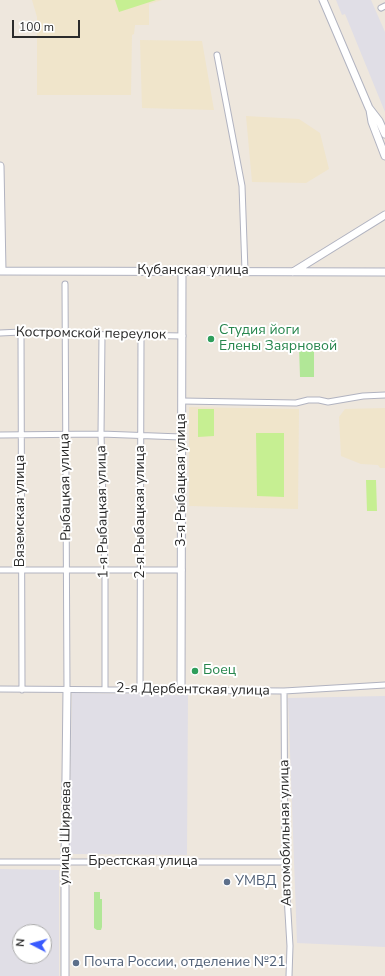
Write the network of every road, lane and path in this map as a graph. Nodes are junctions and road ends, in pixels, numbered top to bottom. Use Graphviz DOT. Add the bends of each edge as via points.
graph roads {
  1 [pos="323,0"];
  2 [pos="217,55"];
  3 [pos="370,109"];
  4 [pos="385,134"];
  5 [pos="385,156"];
  6 [pos="0,166"];
  7 [pos="385,215"];
  8 [pos="1,271"];
  9 [pos="182,271"];
  10 [pos="245,271"];
  11 [pos="293,272"];
  12 [pos="385,272"];
  13 [pos="65,284"];
  14 [pos="22,332"];
  15 [pos="0,333"];
  16 [pos="66,334"];
  17 [pos="102,335"];
  18 [pos="141,335"];
  19 [pos="183,336"];
  20 [pos="385,395"];
  21 [pos="182,401"];
  22 [pos="0,434"];
  23 [pos="21,434"];
  24 [pos="101,434"];
  25 [pos="65,435"];
  26 [pos="141,435"];
  27 [pos="181,437"];
  28 [pos="0,570"];
  29 [pos="21,570"];
  30 [pos="67,570"];
  31 [pos="105,570"];
  32 [pos="141,570"];
  33 [pos="182,570"];
  34 [pos="385,685"];
  35 [pos="0,689"];
  36 [pos="105,689"];
  37 [pos="140,689"];
  38 [pos="181,689"];
  39 [pos="22,690"];
  40 [pos="67,690"];
  41 [pos="284,691"];
  42 [pos="0,862"];
  43 [pos="65,862"];
  44 [pos="285,862"];
  45 [pos="65,976"];
  46 [pos="289,976"];
  1 -- 3 [label="main road"];
  2 -- 10 [label="street" via="242,186"];
  3 -- 4 [label="main road"];
  3 -- 5 [label="main road" via="372,122"];
  6 -- 8 [label="main road"];
  7 -- 11 [label="main road"];
  8 -- 9 [label="main road, Кубанская улица"];
  9 -- 10 [label="main road, Кубанская улица"];
  9 -- 19 [label="main road, 3-я Рыбацкая улица"];
  10 -- 11 [label="main road, Кубанская улица"];
  11 -- 12 [label="main road, Кубанская улица"];
  13 -- 16 [label="street, Рыбацкая улица"];
  14 -- 15 [label="street, Костромской переулок"];
  14 -- 16 [label="street, Костромской переулок"];
  14 -- 23 [label="street, Вяземская улица"];
  16 -- 17 [label="street, Костромской переулок"];
  16 -- 25 [label="street, Рыбацкая улица"];
  17 -- 18 [label="street, Костромской переулок"];
  17 -- 24 [label="street, 1-я Рыбацкая улица"];
  18 -- 19 [label="street, Костромской переулок"];
  18 -- 26 [label="street, 2-я Рыбацкая улица"];
  19 -- 21 [label="main road, 3-я Рыбацкая улица"];
  20 -- 21 [label="street" via="296,403"];
  21 -- 27 [label="main road, 3-я Рыбацкая улица"];
  22 -- 23 [label="street"];
  23 -- 25 [label="street"];
  23 -- 29 [label="street, Вяземская улица"];
  24 -- 25 [label="street"];
  24 -- 26 [label="street"];
  24 -- 31 [label="street, 1-я Рыбацкая улица"];
  25 -- 30 [label="street, Рыбацкая улица"];
  26 -- 27 [label="street"];
  26 -- 32 [label="street, 2-я Рыбацкая улица"];
  27 -- 33 [label="main road, 3-я Рыбацкая улица"];
  28 -- 29 [label="street"];
  29 -- 30 [label="street"];
  29 -- 39 [label="street, Вяземская улица"];
  30 -- 31 [label="street"];
  30 -- 40 [label="street, Рыбацкая улица"];
  31 -- 32 [label="street"];
  31 -- 36 [label="street, 1-я Рыбацкая улица"];
  32 -- 33 [label="street"];
  32 -- 37 [label="street, 2-я Рыбацкая улица"];
  33 -- 38 [label="main road, 3-я Рыбацкая улица"];
  34 -- 41 [label="street, 2-я Дербентская улица"];
  35 -- 39 [label="street, 2-я Дербентская улица"];
  36 -- 37 [label="street, 2-я Дербентская улица"];
  36 -- 40 [label="street, 2-я Дербентская улица"];
  37 -- 38 [label="street, 2-я Дербентская улица"];
  38 -- 41 [label="street, 2-я Дербентская улица"];
  39 -- 40 [label="street, 2-я Дербентская улица"];
  40 -- 43 [label="main road, улица Ширяева"];
  41 -- 44 [label="street, Автомобильная улица"];
  42 -- 43 [label="street, Брестская улица"];
  43 -- 44 [label="street, Брестская улица"];
  43 -- 45 [label="main road, улица Ширяева"];
  44 -- 46 [label="street, Автомобильная улица" via="290,946"];
}
